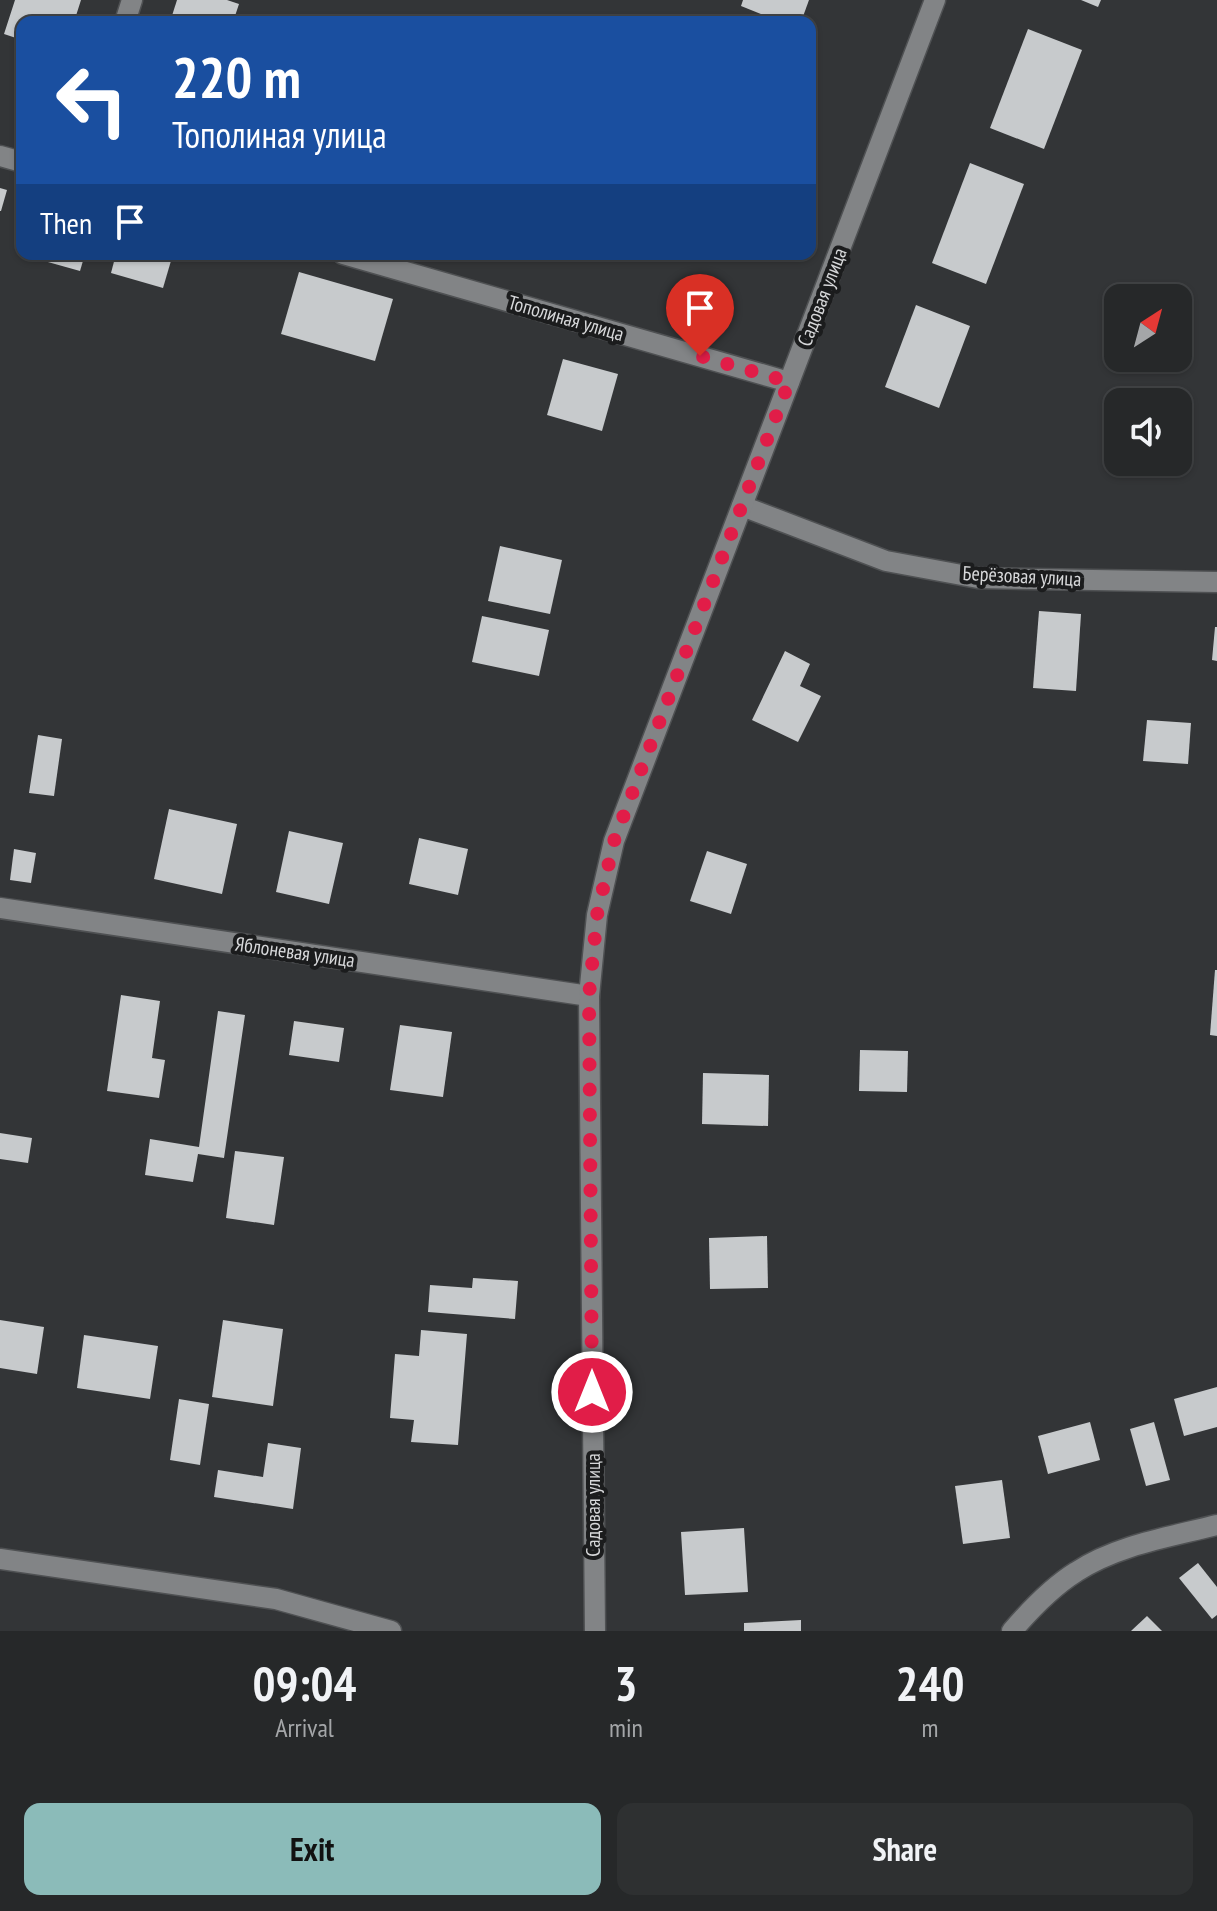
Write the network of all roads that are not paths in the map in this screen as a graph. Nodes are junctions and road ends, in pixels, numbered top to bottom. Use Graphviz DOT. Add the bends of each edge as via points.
graph roads {
  1 [pos="935,0"];
  2 [pos="364,260"];
  3 [pos="789,382"];
  4 [pos="742,506"];
  5 [pos="1217,582"];
  6 [pos="0,908"];
  7 [pos="589,996"];
  8 [pos="1217,1525"];
  9 [pos="0,1559"];
  10 [pos="594,1605"];
  11 [pos="391,1631"];
  12 [pos="580,1631"];
  13 [pos="595,1631"];
  14 [pos="1012,1631"];
  1 -- 3 [label="street, Садовая улица"];
  2 -- 3 [label="street, Тополиная улица"];
  3 -- 4 [label="street, Садовая улица"];
  4 -- 5 [label="street, Берёзовая улица" via="886,561 978,578"];
  4 -- 7 [label="street, Садовая улица" via="614,841 597,915"];
  6 -- 7 [label="street, Яблоневая улица"];
  7 -- 10 [label="street, Садовая улица"];
  8 -- 14 [label="street" via="1123,1549 1075,1572"];
  9 -- 11 [label="street" via="276,1599"];
  10 -- 12 [label="street"];
  10 -- 13 [label="street, Садовая улица"];
}
